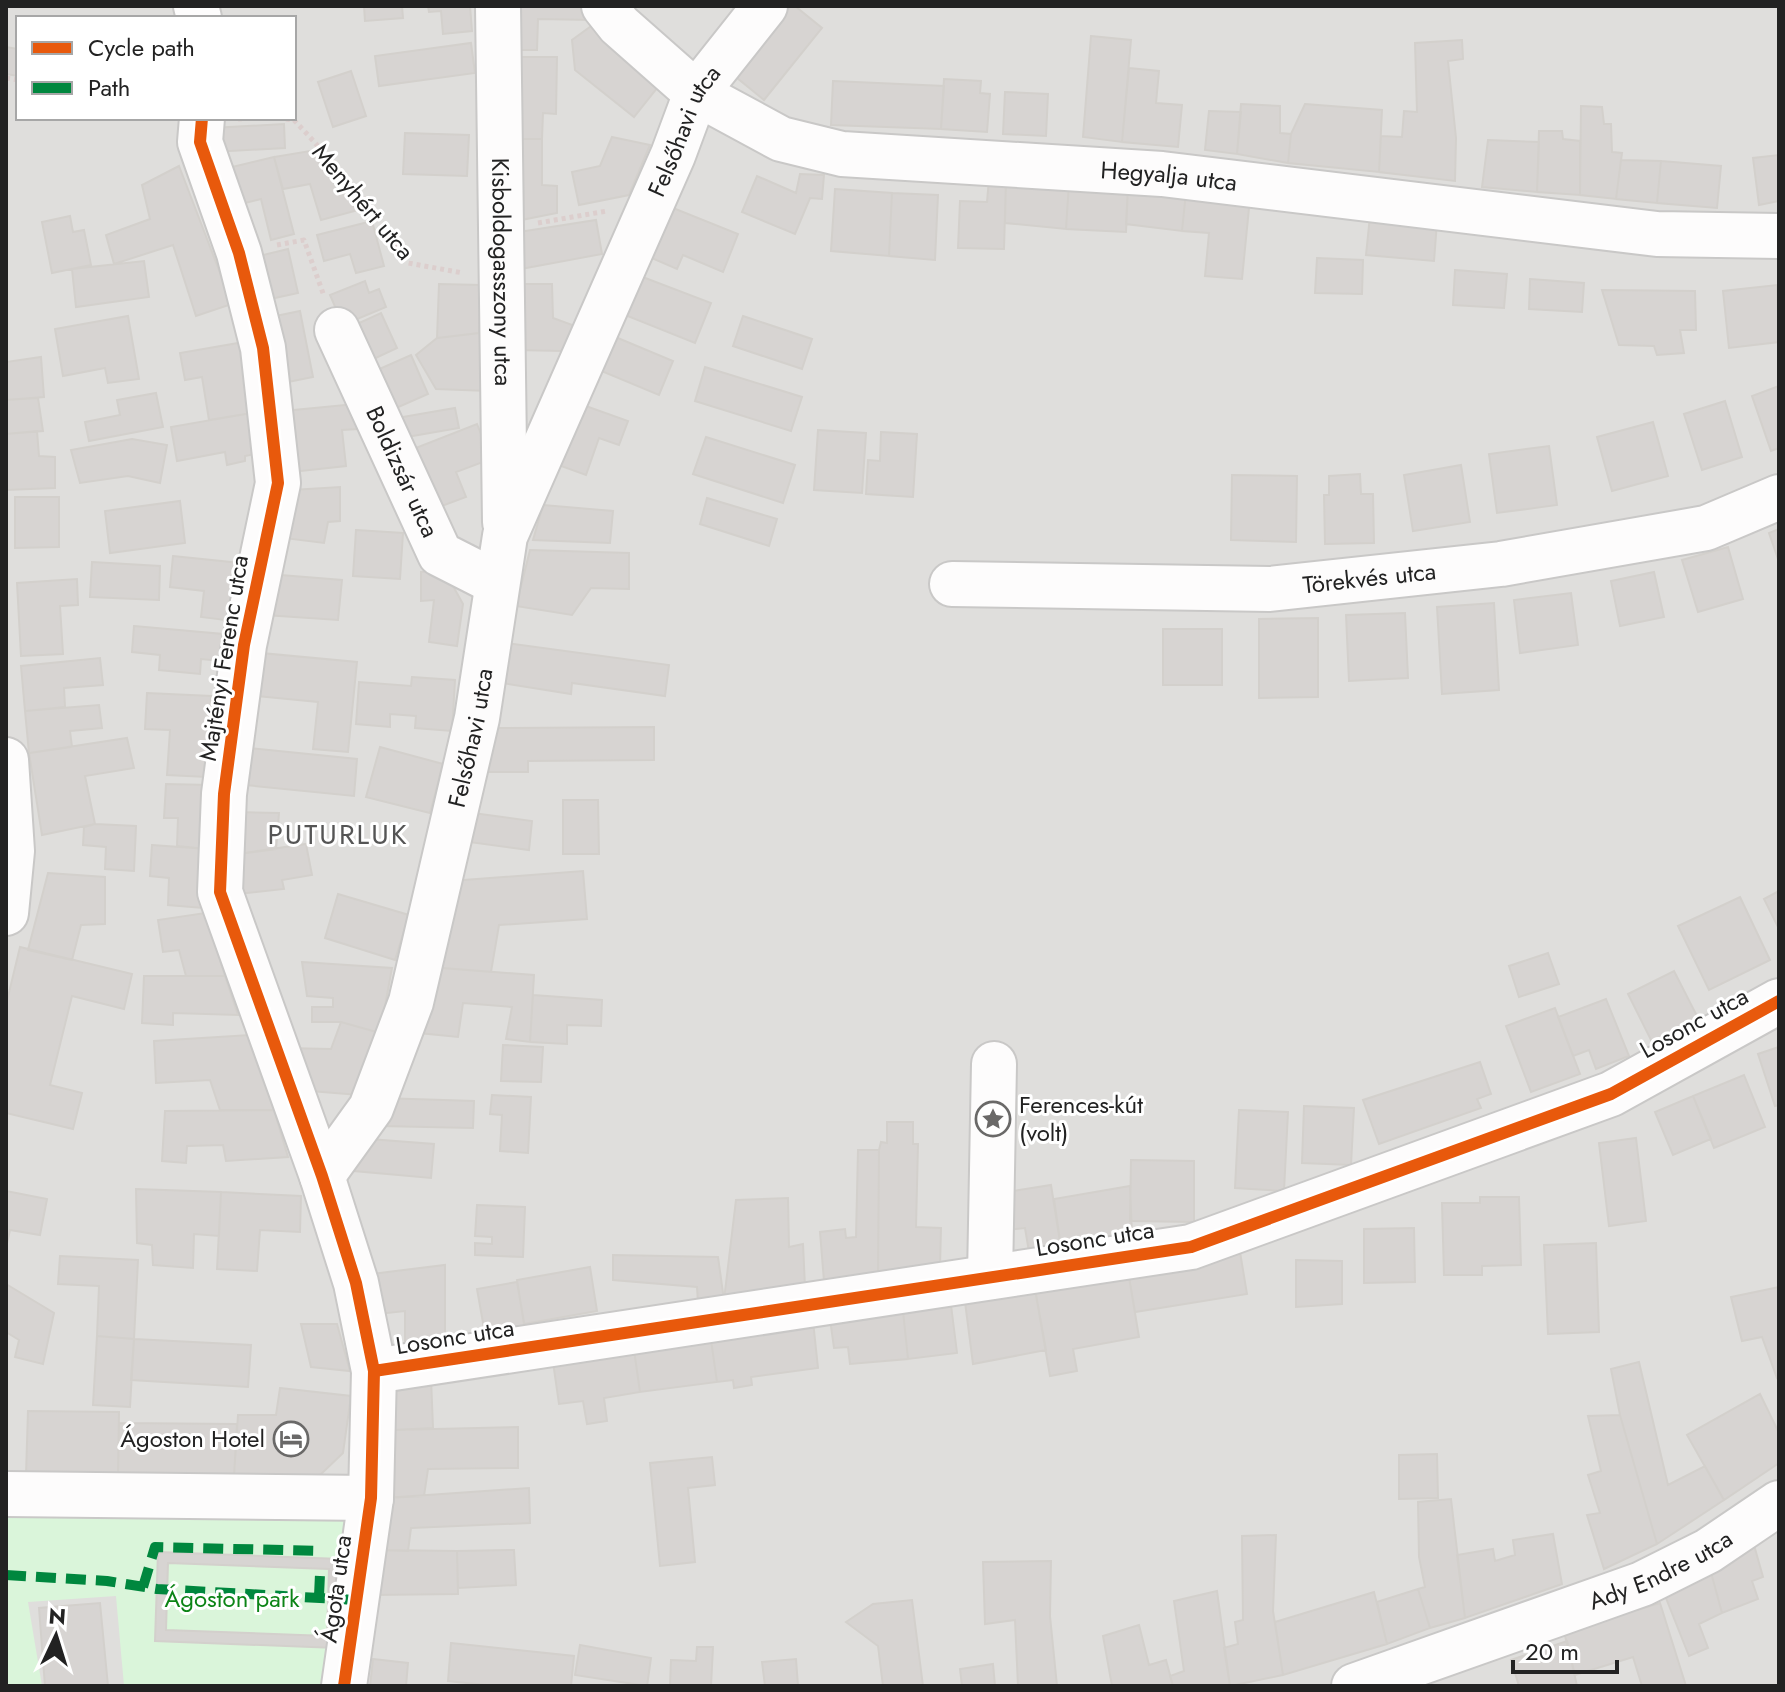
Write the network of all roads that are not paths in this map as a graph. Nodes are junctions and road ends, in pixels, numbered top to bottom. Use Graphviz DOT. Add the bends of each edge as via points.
graph roads {
  1 [pos="498,6"];
  2 [pos="604,6"];
  3 [pos="765,6"];
  4 [pos="696,93"];
  5 [pos="190,126"];
  6 [pos="1779,236"];
  7 [pos="337,330"];
  8 [pos="1779,497"];
  9 [pos="505,536"];
  10 [pos="497,583"];
  11 [pos="952,584"];
  12 [pos="6,760"];
  13 [pos="6,913"];
  14 [pos="1779,1001"];
  15 [pos="994,1064"];
  16 [pos="322,1176"];
  17 [pos="990,1277"];
  18 [pos="374,1371"];
  19 [pos="6,1494"];
  20 [pos="371,1498"];
  21 [pos="1779,1503"];
  22 [pos="344,1686"];
  23 [pos="1354,1686"];
  1 -- 9 [label="street, Kisboldogasszony utca"];
  2 -- 4 [label="street, Hegyalja utca"];
  3 -- 4 [label="street, Felsőhavi utca"];
  4 -- 6 [label="street, Hegyalja utca" via="781,139 842,154 1162,174 1657,234"];
  4 -- 9 [label="street, Felsőhavi utca"];
  5 -- 16 [label="street, Majtényi Ferenc utca" via="239,253 263,348 278,483 242,660 224,794 220,892"];
  7 -- 10 [label="street, Boldizsár utca" via="440,554"];
  8 -- 11 [label="street, Törekvés utca" via="1706,528 1501,564 1270,589"];
  9 -- 10 [label="street, Felsőhavi utca"];
  10 -- 16 [label="street, Felsőhavi utca" via="477,718 411,1002 371,1108"];
  12 -- 13 [label="street" via="12,851"];
  14 -- 17 [label="street, Losonc utca" via="1611,1094 1191,1247"];
  15 -- 17 [label="street"];
  16 -- 18 [label="street" via="356,1283"];
  17 -- 18 [label="street, Losonc utca"];
  18 -- 20 [label="street"];
  19 -- 20 [label="street, Ágota utca"];
  20 -- 22 [label="street, Ágota utca"];
  21 -- 23 [label="street, Ady Endre utca" via="1708,1551 1642,1584"];
}
